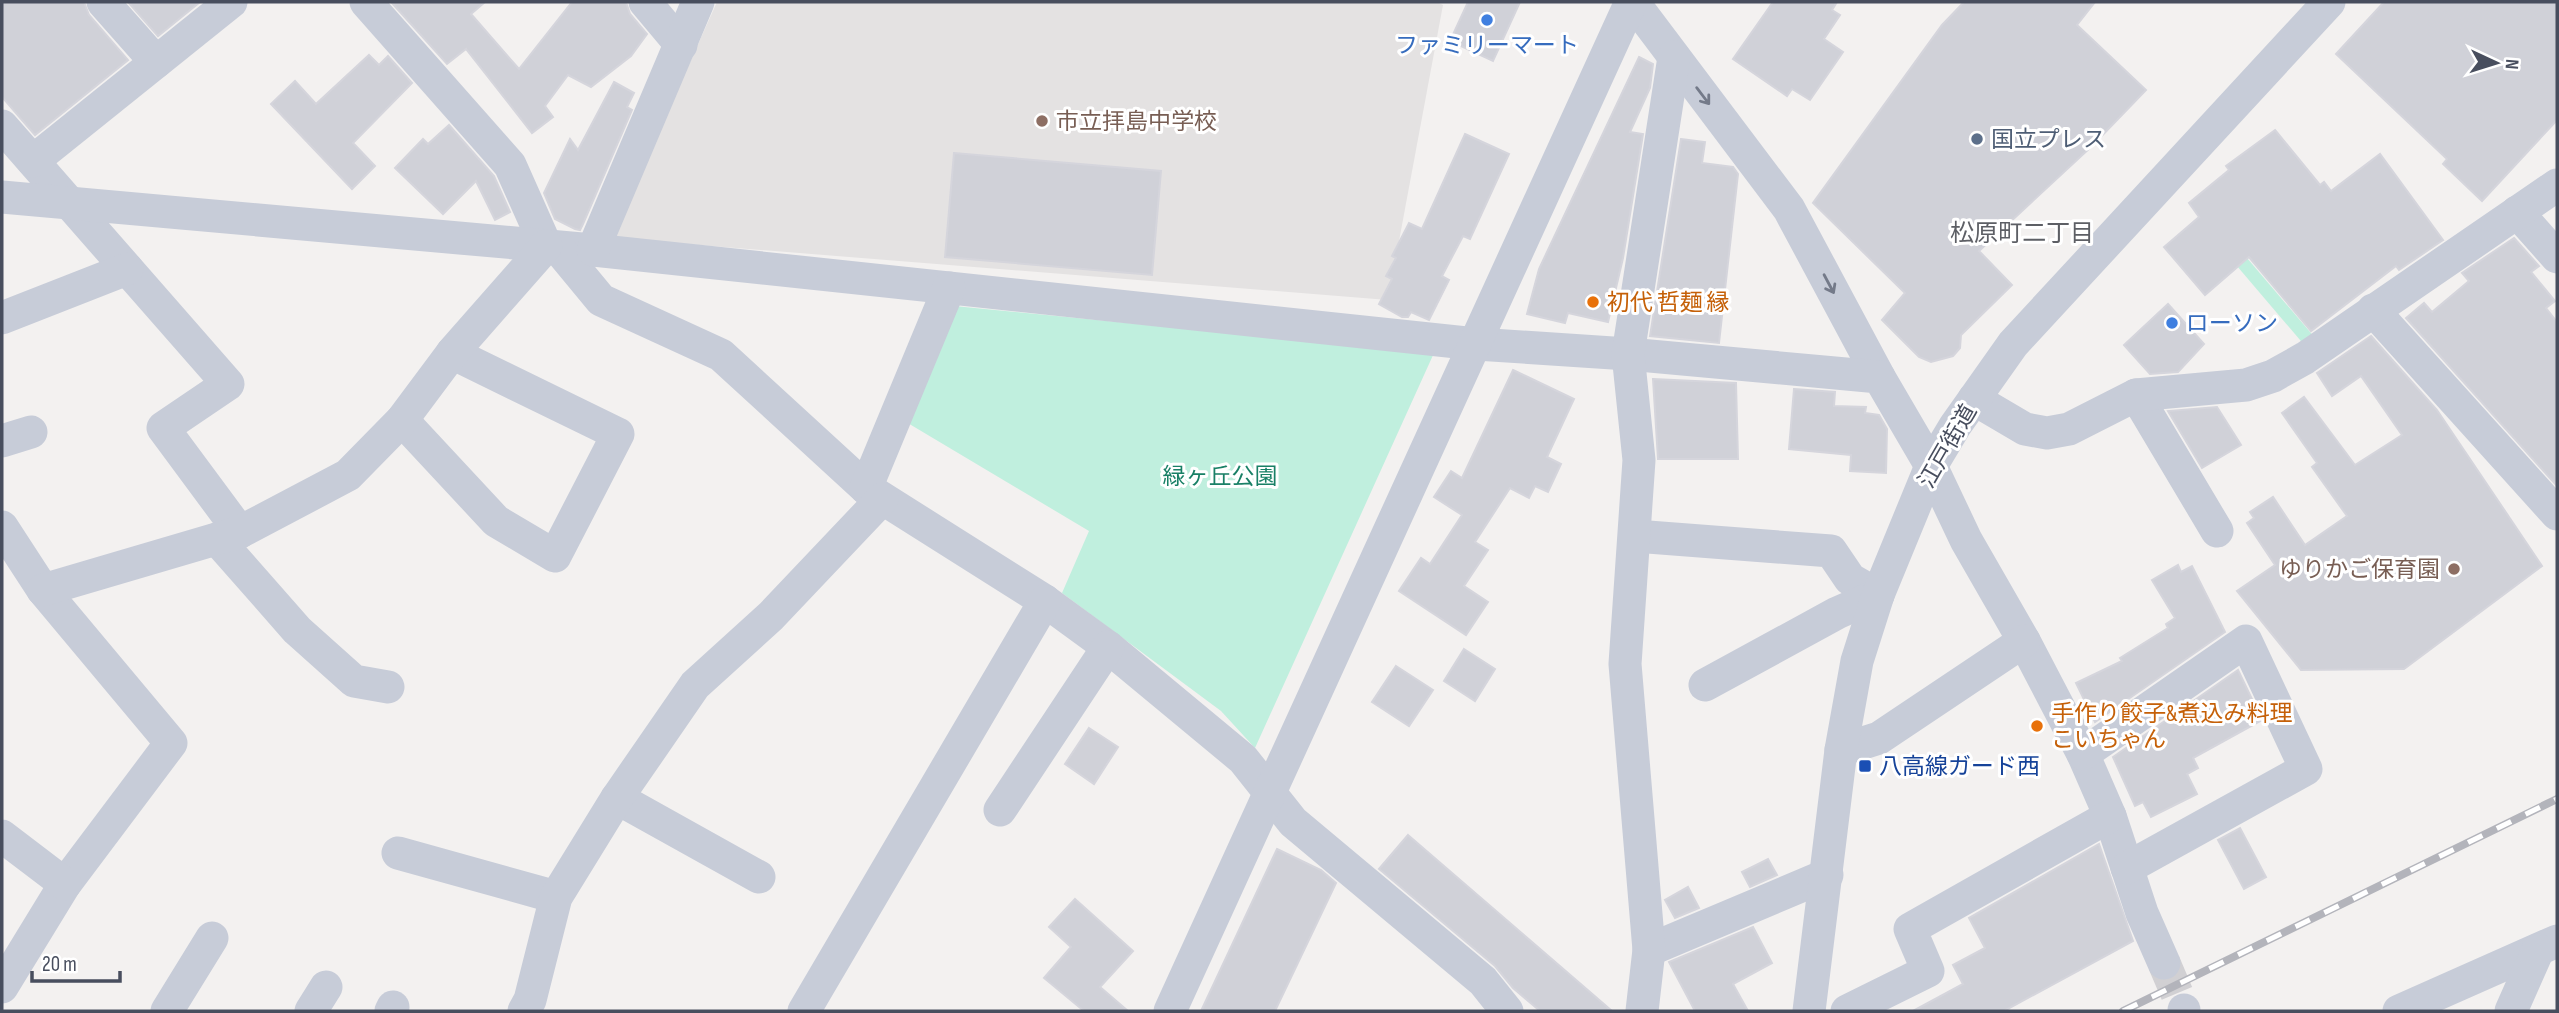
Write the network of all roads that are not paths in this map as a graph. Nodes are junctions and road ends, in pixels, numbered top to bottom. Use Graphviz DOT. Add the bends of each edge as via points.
graph roads {
  1 [pos="103,2"];
  2 [pos="231,2"];
  3 [pos="366,2"];
  4 [pos="646,2"];
  5 [pos="698,2"];
  6 [pos="1632,2"];
  7 [pos="2329,2"];
  8 [pos="681,45"];
  9 [pos="1674,57"];
  10 [pos="156,62"];
  11 [pos="2,126"];
  12 [pos="33,161"];
  13 [pos="2557,186"];
  14 [pos="2,197"];
  15 [pos="70,203"];
  16 [pos="2517,212"];
  17 [pos="552,247"];
  18 [pos="593,250"];
  19 [pos="2557,257"];
  20 [pos="127,269"];
  21 [pos="949,288"];
  22 [pos="2373,310"];
  23 [pos="2,318"];
  24 [pos="1476,344"];
  25 [pos="452,353"];
  26 [pos="1628,354"];
  27 [pos="1879,377"];
  28 [pos="2136,395"];
  29 [pos="1974,399"];
  30 [pos="402,419"];
  31 [pos="1931,466"];
  32 [pos="874,494"];
  33 [pos="2557,514"];
  34 [pos="2217,531"];
  35 [pos="228,536"];
  36 [pos="1635,536"];
  37 [pos="4,537"];
  38 [pos="43,590"];
  39 [pos="1878,595"];
  40 [pos="1045,601"];
  41 [pos="2024,642"];
  42 [pos="1108,648"];
  43 [pos="1705,685"];
  44 [pos="388,687"];
  45 [pos="1841,750"];
  46 [pos="2083,754"];
  47 [pos="1271,793"];
  48 [pos="617,798"];
  49 [pos="1000,810"];
  50 [pos="2110,816"];
  51 [pos="2,836"];
  52 [pos="398,853"];
  53 [pos="2127,868"];
  54 [pos="1827,875"];
  55 [pos="759,877"];
  56 [pos="65,884"];
  57 [pos="556,897"];
  58 [pos="212,938"];
  59 [pos="2548,946"];
  60 [pos="1648,950"];
  61 [pos="2164,963"];
  62 [pos="2,987"];
  63 [pos="167,1011"];
  64 [pos="524,1011"];
  65 [pos="804,1011"];
  66 [pos="1170,1011"];
  67 [pos="1507,1011"];
  68 [pos="1642,1011"];
  69 [pos="1809,1011"];
  70 [pos="1847,1011"];
  71 [pos="2399,1011"];
  72 [pos="2511,1011"];
  1 -- 10 [label="street"];
  2 -- 10 [label="street"];
  3 -- 17 [label="street" via="510,164"];
  4 -- 8 [label="street"];
  5 -- 8 [label="street"];
  6 -- 9 [label="street"];
  6 -- 24 [label="street"];
  7 -- 29 [label="street, 江戸街道" via="2013,344"];
  8 -- 18 [label="street"];
  9 -- 26 [label="street"];
  9 -- 27 [label="street, one-way" via="1789,209"];
  10 -- 12 [label="street"];
  11 -- 12 [label="street"];
  12 -- 15 [label="street"];
  13 -- 16 [label="street"];
  14 -- 15 [label="street"];
  15 -- 17 [label="street"];
  15 -- 20 [label="street"];
  16 -- 19 [label="street"];
  16 -- 22 [label="street"];
  17 -- 18 [label="street"];
  17 -- 25 [label="street"];
  17 -- 32 [label="street" via="601,300 721,355"];
  18 -- 21 [label="street"];
  20 -- 23 [label="street"];
  20 -- 35 [label="street" via="228,384 163,428"];
  21 -- 24 [label="street"];
  21 -- 32 [label="street"];
  22 -- 28 [label="street" via="2273,376 2246,385"];
  22 -- 33 [label="street"];
  24 -- 26 [label="street"];
  24 -- 47 [label="street"];
  25 -- 30 [label="street"];
  25 -- 30 [label="street" via="618,434 555,555 496,521"];
  26 -- 27 [label="street"];
  26 -- 36 [label="street" via="1639,460"];
  27 -- 31 [label="street"];
  28 -- 29 [label="street" via="2069,429 2047,433 2025,429"];
  28 -- 34 [label="street"];
  29 -- 31 [label="street, 江戸街道"];
  30 -- 35 [label="street" via="348,475"];
  31 -- 39 [label="street, 江戸街道"];
  31 -- 41 [label="street" via="1966,540"];
  32 -- 40 [label="street"];
  32 -- 48 [label="street" via="771,616 695,685"];
  35 -- 38 [label="street"];
  35 -- 44 [label="street" via="297,630 354,681"];
  36 -- 39 [label="street" via="1830,551 1850,579"];
  36 -- 60 [label="street" via="1625,664"];
  37 -- 38 [label="street"];
  38 -- 56 [label="street" via="171,743"];
  39 -- 43 [label="street"];
  39 -- 45 [label="street, 江戸街道" via="1857,661"];
  40 -- 42 [label="street"];
  40 -- 65 [label="street"];
  41 -- 45 [label="street" via="1879,738"];
  41 -- 46 [label="street"];
  42 -- 47 [label="street" via="1243,759"];
  42 -- 49 [label="street"];
  45 -- 54 [label="street, 江戸街道"];
  46 -- 50 [label="street"];
  46 -- 53 [label="street" via="2246,641 2306,769"];
  47 -- 66 [label="street"];
  47 -- 67 [label="street" via="1293,822 1483,981"];
  48 -- 55 [label="street"];
  48 -- 57 [label="street"];
  50 -- 53 [label="street"];
  50 -- 70 [label="street" via="1910,929 1928,971"];
  51 -- 56 [label="street"];
  52 -- 57 [label="street"];
  53 -- 61 [label="street"];
  54 -- 60 [label="street"];
  54 -- 69 [label="street, 江戸街道"];
  56 -- 62 [label="street"];
  57 -- 64 [label="street"];
  58 -- 63 [label="street"];
  59 -- 71 [label="street"];
  59 -- 72 [label="street"];
  60 -- 68 [label="street"];
}
